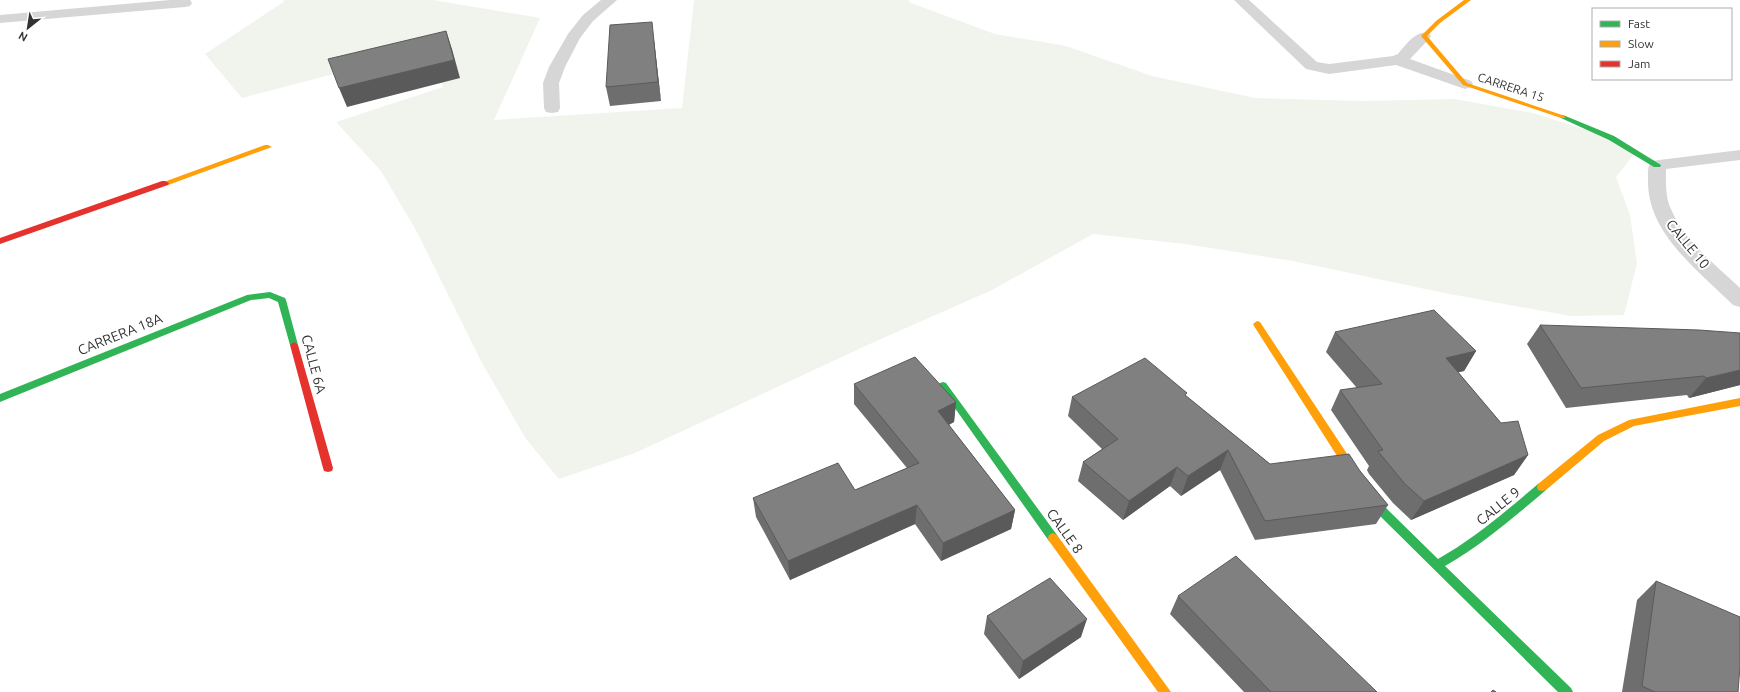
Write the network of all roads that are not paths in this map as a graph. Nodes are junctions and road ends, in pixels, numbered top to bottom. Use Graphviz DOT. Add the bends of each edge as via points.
graph roads {
  1 [pos="610,0"];
  2 [pos="1241,0"];
  3 [pos="1468,0"];
  4 [pos="185,3"];
  5 [pos="0,19"];
  6 [pos="1424,36"];
  7 [pos="1397,60"];
  8 [pos="1465,84"];
  9 [pos="552,108"];
  10 [pos="268,147"];
  11 [pos="1740,155"];
  12 [pos="1657,166"];
  13 [pos="0,241"];
  14 [pos="250,297"];
  15 [pos="1740,300"];
  16 [pos="1257,324"];
  17 [pos="943,385"];
  18 [pos="0,398"];
  19 [pos="1740,402"];
  20 [pos="328,468"];
  21 [pos="1437,565"];
  22 [pos="1165,692"];
  23 [pos="1567,692"];
  1 -- 9 [label="street" via="588,18 572,37 556,67 551,83"];
  2 -- 7 [label="street" via="1312,66 1329,69"];
  3 -- 6 [label="street" via="1434,25"];
  4 -- 5 [label="street"];
  6 -- 7 [label="street"];
  6 -- 8 [label="street, CARRERA 15"];
  7 -- 8 [label="street"];
  8 -- 12 [label="street, CARRERA 15" via="1582,124 1622,142"];
  10 -- 13 [label="street"];
  11 -- 12 [label="street"];
  12 -- 15 [label="street, CALLE 10" via="1660,208 1669,225"];
  14 -- 18 [label="street, CARRERA 18A"];
  14 -- 20 [label="street, CALLE 6A" via="270,295 282,300"];
  16 -- 21 [label="street" via="1359,482 1382,512"];
  17 -- 22 [label="street, CALLE 8"];
  19 -- 21 [label="street, CALLE 9" via="1632,423 1601,438 1494,528"];
  21 -- 23 [label="street"];
}
